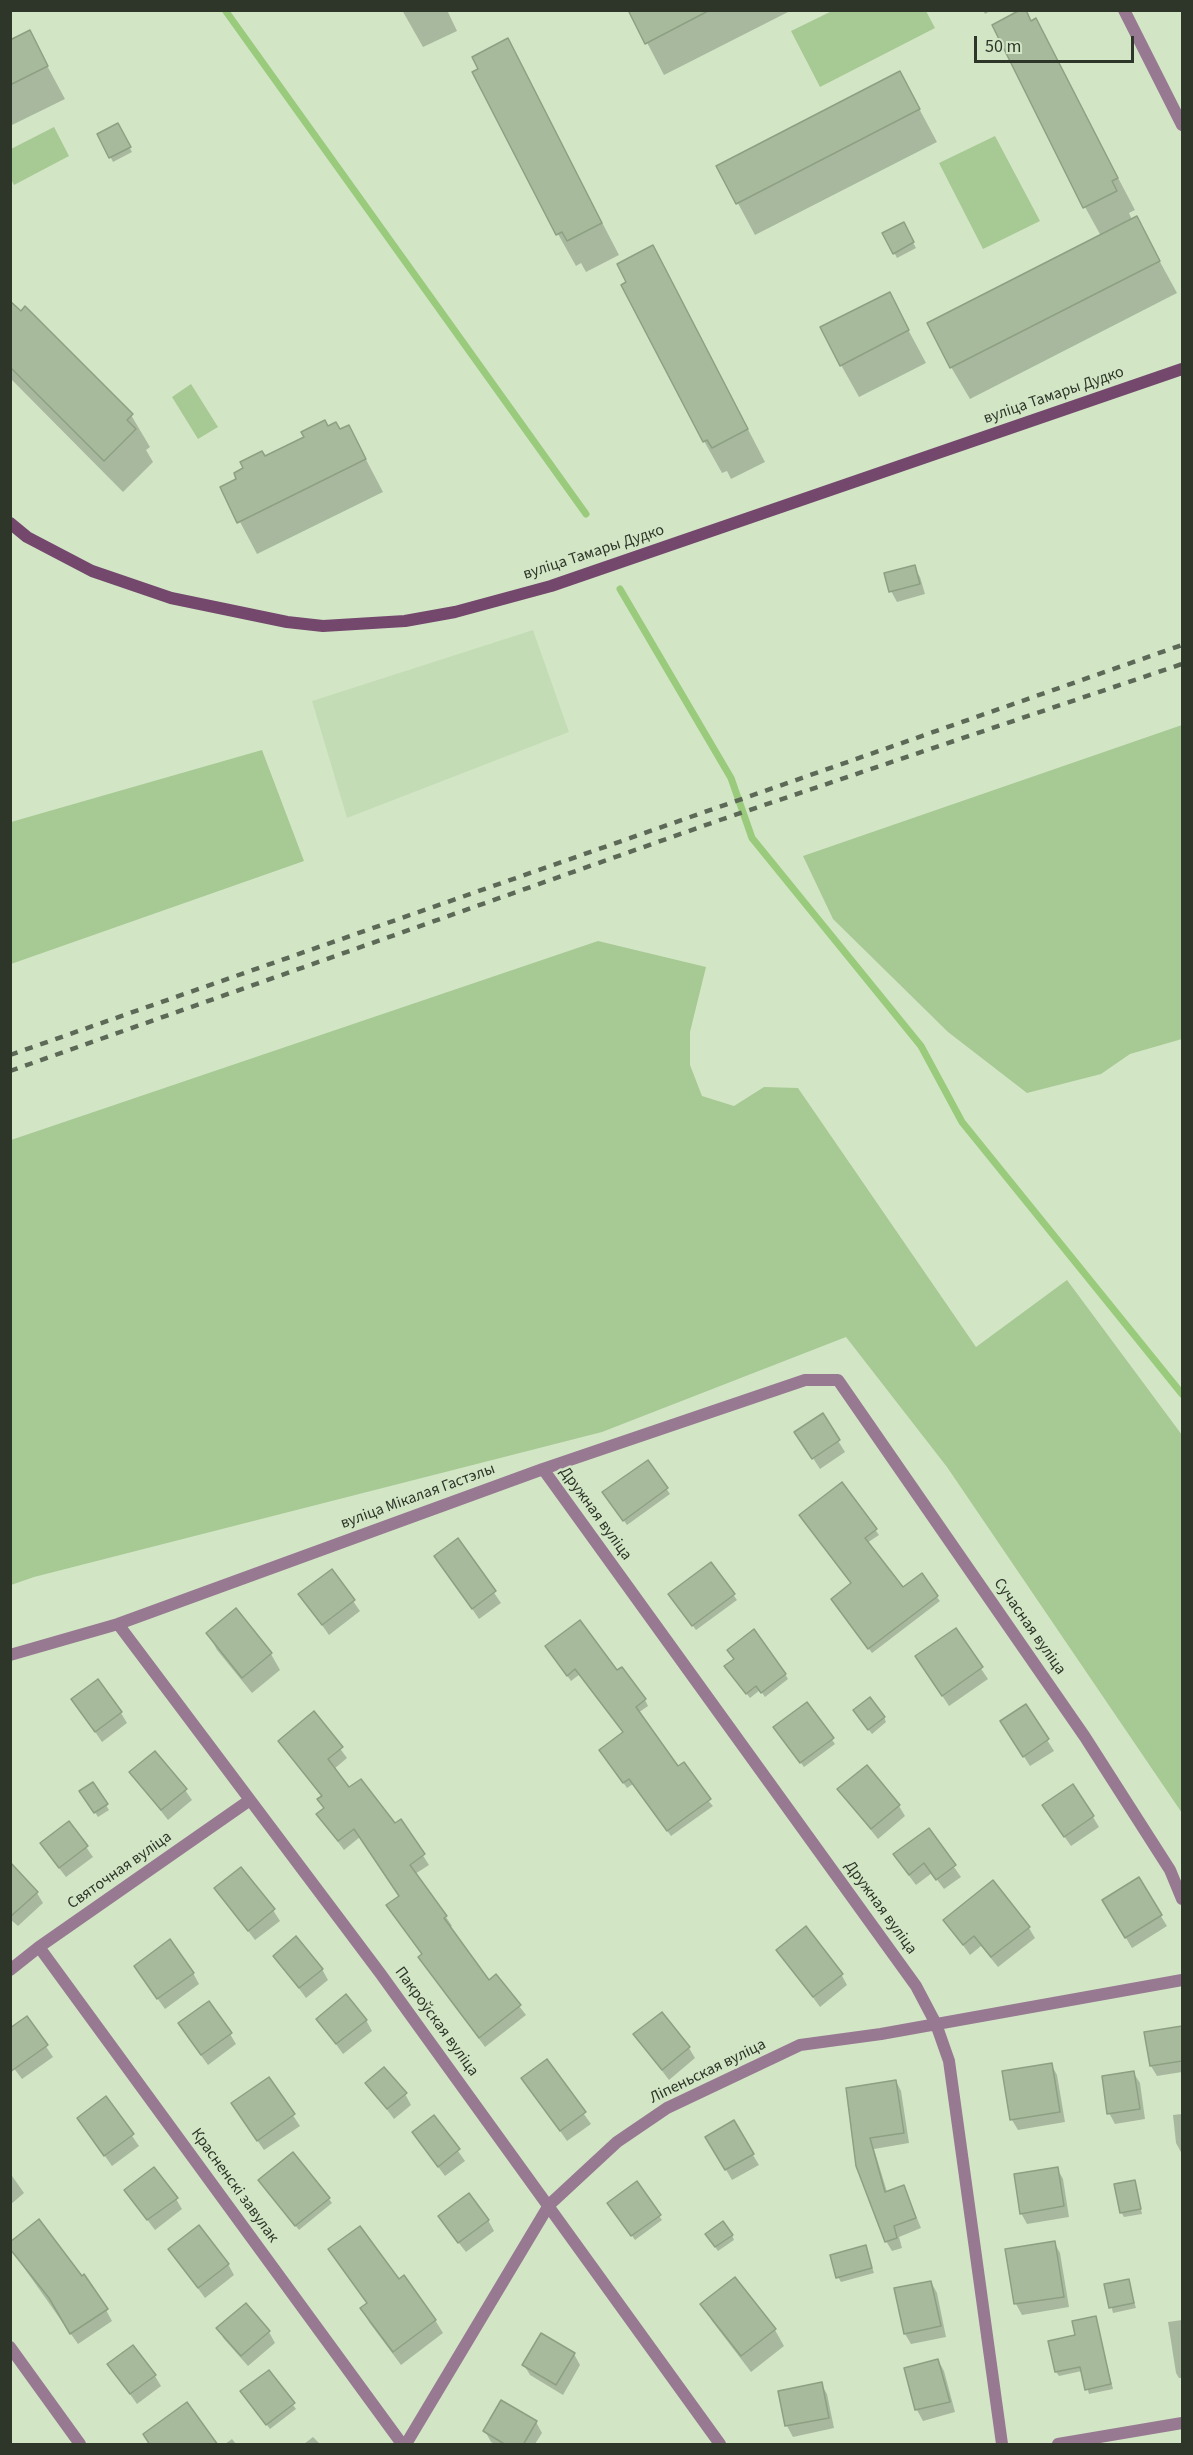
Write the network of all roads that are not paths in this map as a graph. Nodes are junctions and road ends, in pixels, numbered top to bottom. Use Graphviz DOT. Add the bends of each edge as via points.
graph roads {
  1 [pos="1124,10"];
  2 [pos="1182,125"];
  3 [pos="1182,369"];
  4 [pos="10,523"];
  5 [pos="838,1380"];
  6 [pos="543,1469"];
  7 [pos="118,1624"];
  8 [pos="10,1655"];
  9 [pos="250,1800"];
  10 [pos="1182,1899"];
  11 [pos="39,1947"];
  12 [pos="10,1970"];
  13 [pos="1182,1980"];
  14 [pos="936,2024"];
  15 [pos="549,2205"];
  16 [pos="10,2347"];
  17 [pos="1182,2423"];
  18 [pos="80,2445"];
  19 [pos="404,2445"];
  20 [pos="720,2445"];
  21 [pos="1002,2445"];
  22 [pos="1058,2445"];
  1 -- 2 [label="street"];
  3 -- 4 [label="street, вуліца Тамары Дудко" via="551,586 405,621 323,626 171,598 92,571 27,537"];
  5 -- 6 [label="street, вуліца Мікалая Гастэлы" via="805,1380"];
  5 -- 10 [label="street, Сучасная вуліца" via="1085,1737 1170,1870"];
  6 -- 7 [label="street, вуліца Мікалая Гастэлы"];
  6 -- 14 [label="street, Дружная вуліца" via="916,1986"];
  7 -- 8 [label="street, вуліца Мікалая Гастэлы"];
  7 -- 9 [label="street, Пакроўская вуліца"];
  9 -- 11 [label="street, Святочная вуліца"];
  9 -- 15 [label="street, Пакроўская вуліца"];
  11 -- 12 [label="street, Святочная вуліца"];
  11 -- 19 [label="street, Красненскі завулак"];
  13 -- 14 [label="street, Ліпеньская вуліца"];
  14 -- 15 [label="street, Ліпеньская вуліца" via="800,2045 667,2108 617,2142"];
  14 -- 21 [label="street, Дружная вуліца" via="949,2061"];
  15 -- 19 [label="street, Ліпеньская вуліца"];
  15 -- 20 [label="street, Пакроўская вуліца"];
  16 -- 18 [label="street"];
  17 -- 22 [label="street"];
}
